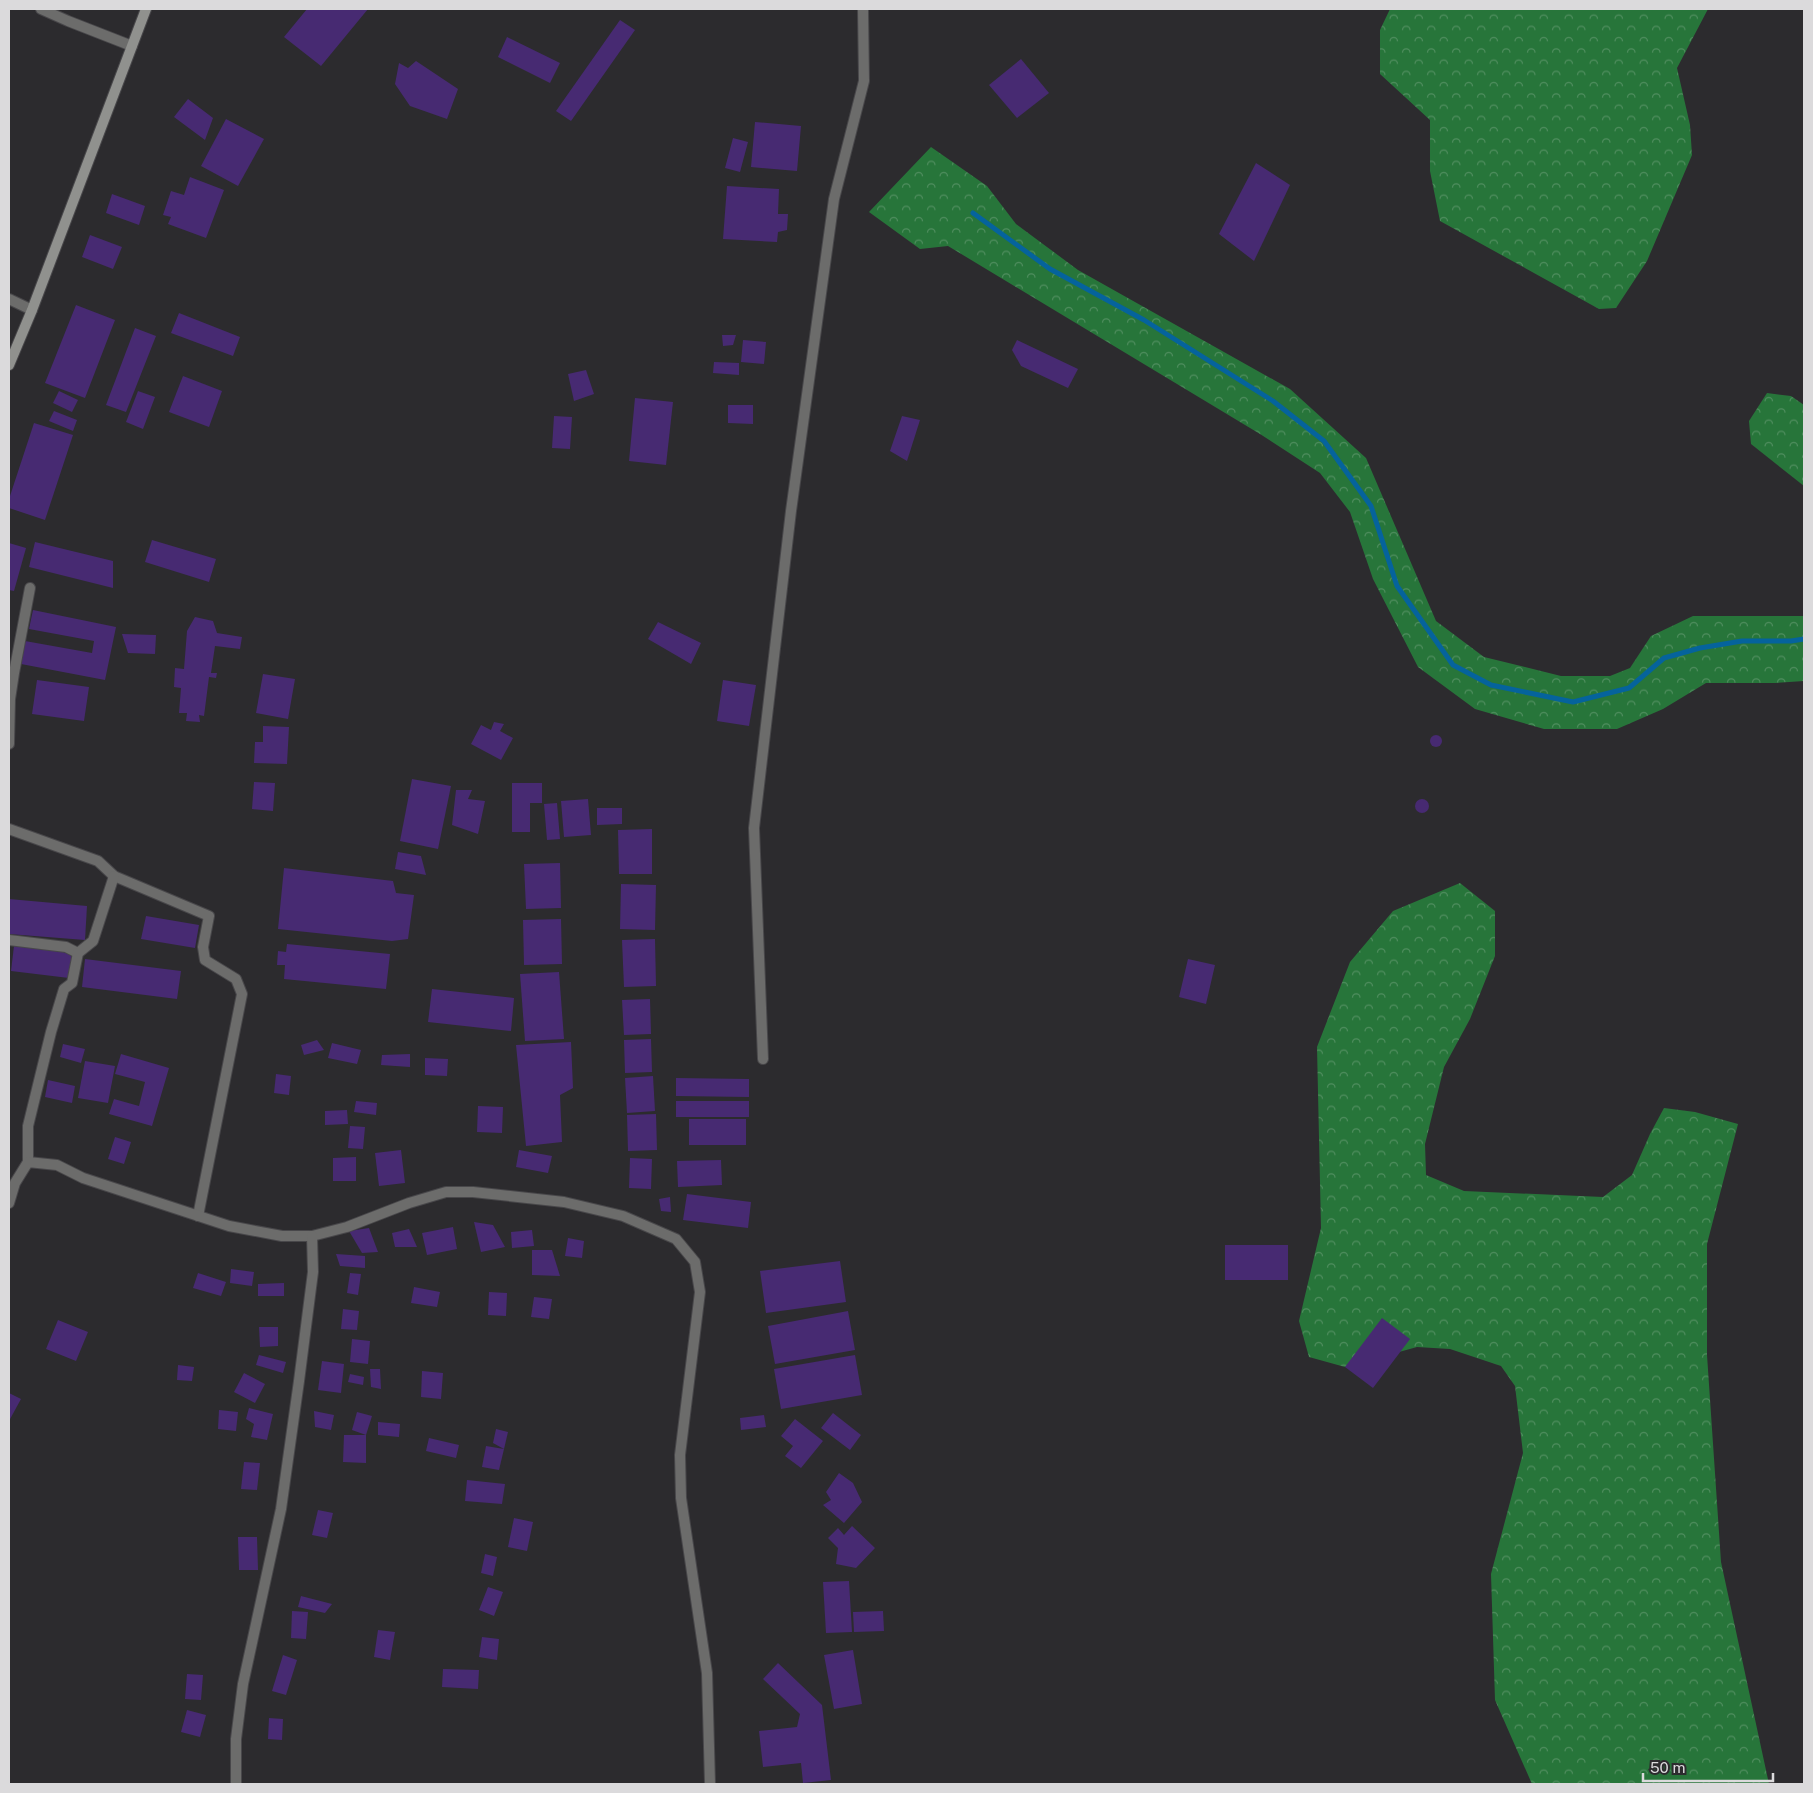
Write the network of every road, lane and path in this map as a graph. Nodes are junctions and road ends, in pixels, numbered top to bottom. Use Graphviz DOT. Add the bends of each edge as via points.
graph roads {
  1 [pos="42,9"];
  2 [pos="146,9"];
  3 [pos="863,9"];
  4 [pos="132,46"];
  5 [pos="9,299"];
  6 [pos="32,310"];
  7 [pos="9,365"];
  8 [pos="30,588"];
  9 [pos="9,744"];
  10 [pos="9,829"];
  11 [pos="114,876"];
  12 [pos="9,940"];
  13 [pos="78,952"];
  14 [pos="763,1059"];
  15 [pos="28,1162"];
  16 [pos="9,1203"];
  17 [pos="198,1216"];
  18 [pos="312,1236"];
  19 [pos="236,1784"];
  20 [pos="710,1784"];
  1 -- 4 [label="street"];
  2 -- 4 [label="street"];
  3 -- 14 [label="street" via="864,81 834,199 754,828"];
  4 -- 6 [label="street"];
  5 -- 6 [label="street"];
  6 -- 7 [label="street"];
  8 -- 9 [label="street" via="10,699"];
  10 -- 11 [label="street" via="98,861"];
  11 -- 13 [label="street" via="93,941"];
  11 -- 17 [label="street" via="210,916 203,947 205,960 236,979 242,994"];
  12 -- 13 [label="street" via="66,947"];
  13 -- 15 [label="street" via="72,983 64,989 51,1032 28,1126"];
  15 -- 16 [label="street" via="15,1183"];
  15 -- 17 [label="street" via="57,1165 83,1178"];
  17 -- 18 [label="street" via="228,1226 282,1236"];
  18 -- 19 [label="street" via="313,1272 300,1382 281,1509 243,1684 236,1739"];
  18 -- 20 [label="street" via="446,1192 473,1192 564,1202 623,1216 676,1239 695,1262 700,1292 680,1455 681,1498 707,1673"];
}
